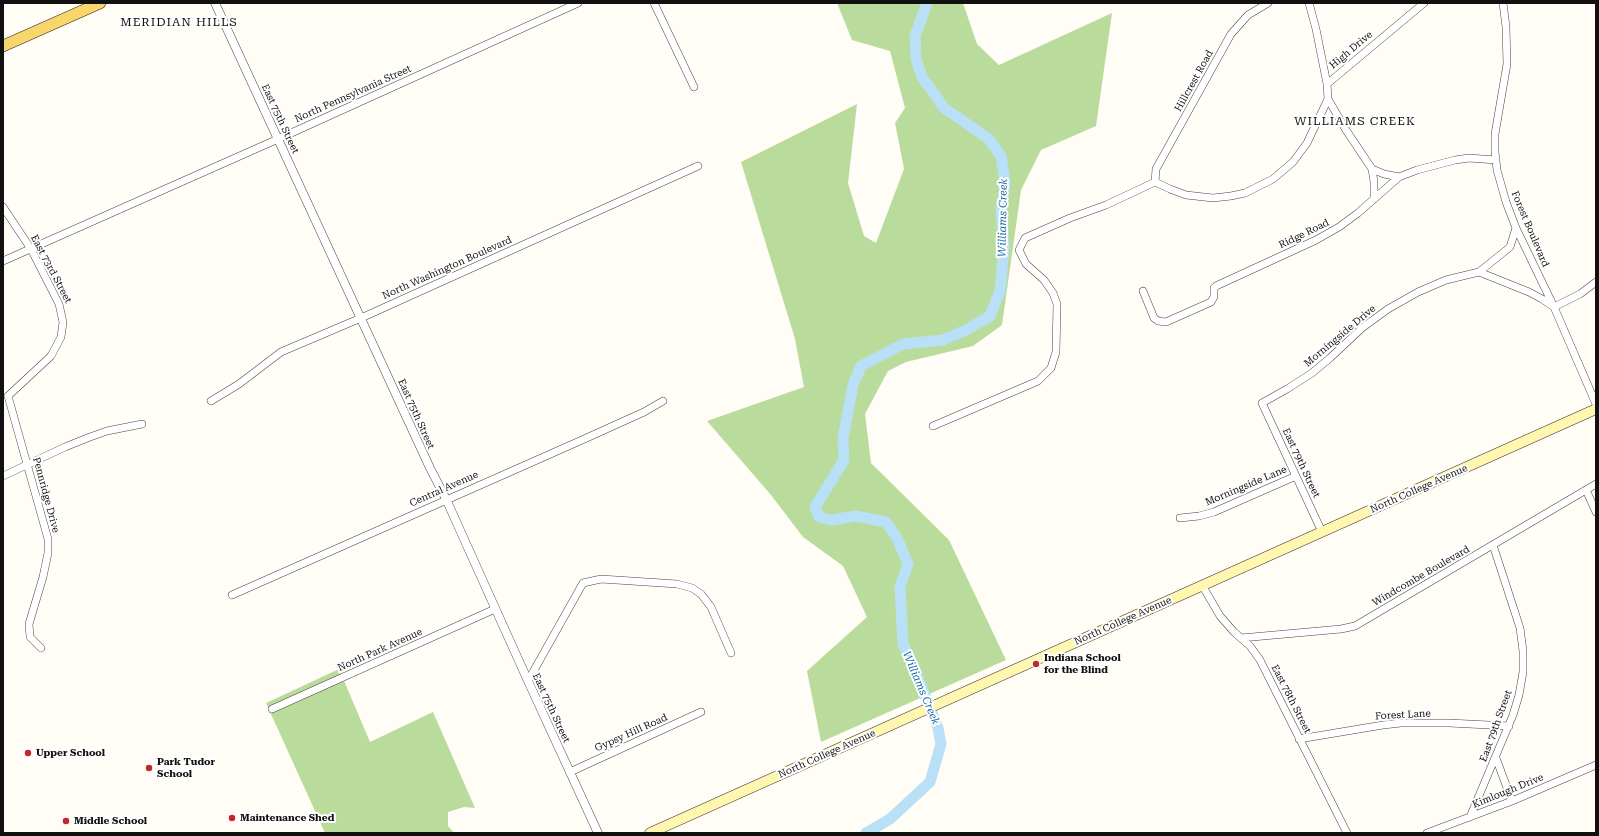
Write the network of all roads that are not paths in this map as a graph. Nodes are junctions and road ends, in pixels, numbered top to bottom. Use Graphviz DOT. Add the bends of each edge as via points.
graph roads {
  1 [pos="100,3"];
  2 [pos="215,3"];
  3 [pos="578,3"];
  4 [pos="654,3"];
  5 [pos="1268,3"];
  6 [pos="1309,3"];
  7 [pos="1424,3"];
  8 [pos="1503,3"];
  9 [pos="3,46"];
  10 [pos="1327,84"];
  11 [pos="694,87"];
  12 [pos="1328,99"];
  13 [pos="278,139"];
  14 [pos="1496,160"];
  15 [pos="698,166"];
  16 [pos="1372,168"];
  17 [pos="1399,177"];
  18 [pos="1155,182"];
  19 [pos="1374,198"];
  20 [pos="3,207"];
  21 [pos="1516,228"];
  22 [pos="31,249"];
  23 [pos="3,261"];
  24 [pos="1479,272"];
  25 [pos="1596,282"];
  26 [pos="1143,291"];
  27 [pos="1554,307"];
  28 [pos="361,318"];
  29 [pos="6,395"];
  30 [pos="211,400"];
  31 [pos="663,401"];
  32 [pos="1262,403"];
  33 [pos="1596,404"];
  34 [pos="1596,409"];
  35 [pos="142,424"];
  36 [pos="933,426"];
  37 [pos="28,465"];
  38 [pos="3,476"];
  39 [pos="1296,476"];
  40 [pos="1596,484"];
  41 [pos="1586,490"];
  42 [pos="446,499"];
  43 [pos="1596,512"];
  44 [pos="1180,518"];
  45 [pos="1322,532"];
  46 [pos="1493,545"];
  47 [pos="1202,585"];
  48 [pos="232,595"];
  49 [pos="495,609"];
  50 [pos="1241,638"];
  51 [pos="41,648"];
  52 [pos="732,653"];
  53 [pos="528,681"];
  54 [pos="272,709"];
  55 [pos="701,712"];
  56 [pos="1509,726"];
  57 [pos="1299,738"];
  58 [pos="1496,758"];
  59 [pos="1596,765"];
  60 [pos="570,772"];
  61 [pos="1512,801"];
  62 [pos="1470,817"];
  63 [pos="598,833"];
  64 [pos="650,833"];
  65 [pos="1347,833"];
  66 [pos="1427,833"];
  1 -- 9 [label="main road"];
  2 -- 13 [label="street, East 75th Street"];
  3 -- 13 [label="street, North Pennsylvania Street"];
  4 -- 11 [label="street"];
  5 -- 18 [label="street, Hillcrest Road" via="1248,15 1231,34 1156,168"];
  6 -- 10 [label="street"];
  7 -- 10 [label="street, High Drive"];
  8 -- 14 [label="street, Forest Boulevard" via="1507,64 1495,134"];
  10 -- 12 [label="street"];
  12 -- 16 [label="street"];
  12 -- 18 [label="street" via="1299,155 1278,176 1258,188 1231,196 1203,197 1180,193"];
  13 -- 22 [label="street, North Pennsylvania Street"];
  13 -- 28 [label="street, East 75th Street"];
  14 -- 17 [label="street, Ridge Road" via="1455,160"];
  14 -- 21 [label="street, Forest Boulevard" via="1506,202"];
  15 -- 28 [label="street, North Washington Boulevard"];
  16 -- 17 [label="street"];
  16 -- 19 [label="street"];
  17 -- 19 [label="street, Ridge Road"];
  18 -- 36 [label="street" via="1025,238 1019,250 1026,264 1044,280 1057,304 1056,352 1051,368 1038,381"];
  19 -- 26 [label="street, Ridge Road" via="1354,217 1332,232 1216,286 1212,302 1166,322 1154,318"];
  20 -- 22 [label="street, East 73rd Street"];
  21 -- 24 [label="street, Morningside Drive" via="1510,247"];
  21 -- 27 [label="street, Forest Boulevard"];
  22 -- 23 [label="street, North Pennsylvania Street"];
  22 -- 29 [label="street, East 73rd Street" via="61,308 63,330 51,356"];
  24 -- 27 [label="street" via="1533,294"];
  24 -- 32 [label="street, Morningside Drive" via="1442,282 1392,306 1365,326 1316,370"];
  25 -- 27 [label="street" via="1580,294"];
  27 -- 33 [label="street, Forest Boulevard"];
  28 -- 30 [label="street, North Washington Boulevard" via="281,352 239,384"];
  28 -- 42 [label="street, East 75th Street"];
  29 -- 37 [label="street, Pennridge Drive"];
  31 -- 42 [label="street, Central Avenue" via="582,440"];
  32 -- 39 [label="street, East 79th Street"];
  34 -- 45 [label="main road, North College Avenue"];
  35 -- 37 [label="street" via="90,437"];
  37 -- 38 [label="street"];
  37 -- 51 [label="street, Pennridge Drive" via="48,539 44,577 29,624 30,638"];
  39 -- 44 [label="street, Morningside Lane" via="1214,512"];
  39 -- 45 [label="street, East 79th Street"];
  40 -- 41 [label="street, Windcombe Boulevard"];
  41 -- 43 [label="street"];
  41 -- 46 [label="street, Windcombe Boulevard"];
  42 -- 48 [label="street, Central Avenue"];
  42 -- 49 [label="street, East 75th Street"];
  45 -- 47 [label="main road, North College Avenue"];
  46 -- 50 [label="street, Windcombe Boulevard" via="1353,626"];
  46 -- 56 [label="street, East 79th Street" via="1518,622 1523,648 1522,680"];
  47 -- 50 [label="street, East 78th Street" via="1220,616"];
  47 -- 64 [label="main road, North College Avenue"];
  49 -- 53 [label="street, East 75th Street"];
  49 -- 54 [label="street, North Park Avenue"];
  50 -- 57 [label="street, East 78th Street" via="1260,660"];
  52 -- 53 [label="street" via="711,607 701,594 692,588 677,584 601,579 583,583"];
  53 -- 60 [label="street, East 75th Street"];
  55 -- 60 [label="street, Gypsy Hill Road"];
  56 -- 57 [label="street, Forest Lane" via="1401,723"];
  56 -- 58 [label="street, East 79th Street"];
  57 -- 65 [label="street, East 78th Street"];
  58 -- 61 [label="street"];
  58 -- 62 [label="street, East 79th Street"];
  59 -- 61 [label="street, Kimlough Drive"];
  60 -- 63 [label="street, East 75th Street"];
  61 -- 62 [label="street, Kimlough Drive"];
  62 -- 66 [label="street, Kimlough Drive"];
}
